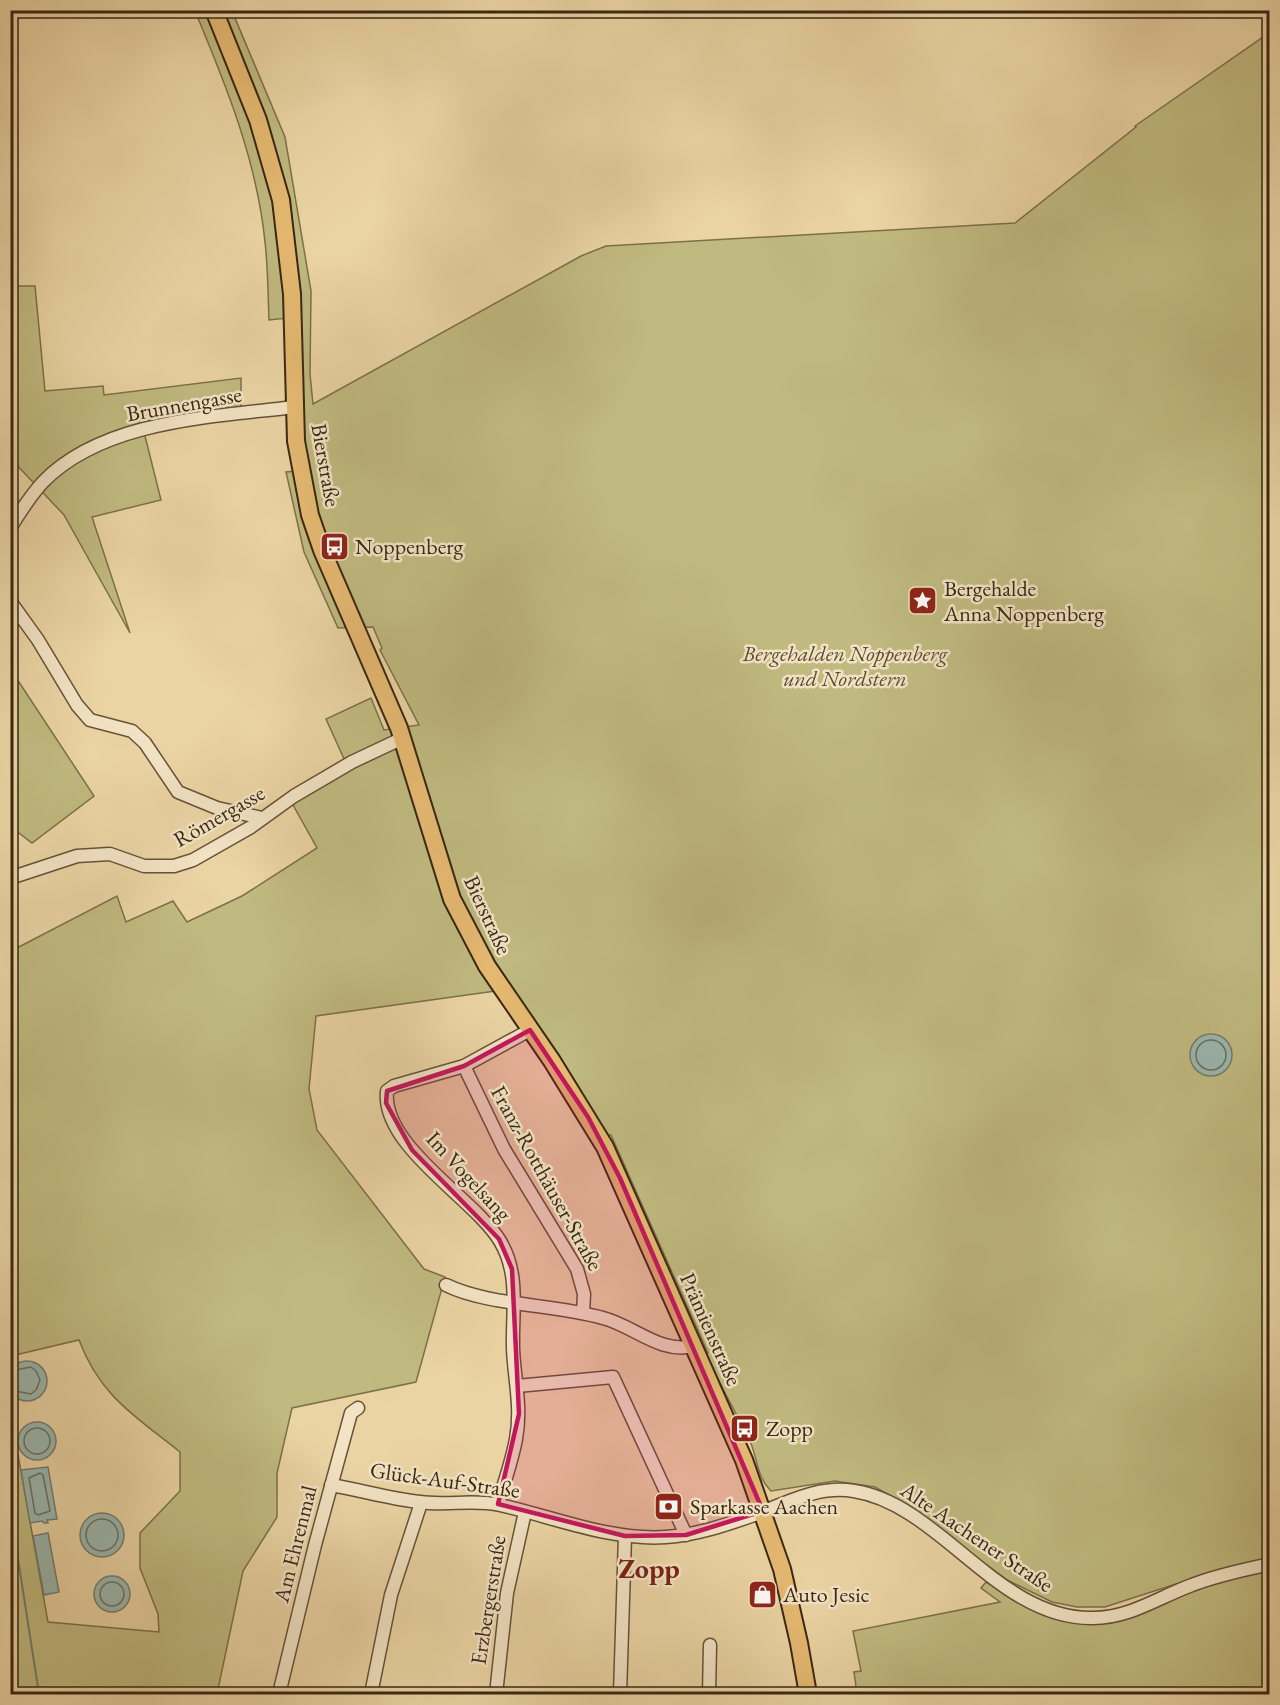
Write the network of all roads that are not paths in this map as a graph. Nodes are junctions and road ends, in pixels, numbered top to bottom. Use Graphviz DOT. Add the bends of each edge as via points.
graph roads {
  1 [pos="214,10"];
  2 [pos="294,407"];
  3 [pos="10,528"];
  4 [pos="10,601"];
  5 [pos="403,738"];
  6 [pos="262,818"];
  7 [pos="10,878"];
  8 [pos="513,1006"];
  9 [pos="531,1030"];
  10 [pos="464,1066"];
  11 [pos="446,1285"];
  12 [pos="515,1301"];
  13 [pos="583,1312"];
  14 [pos="693,1346"];
  15 [pos="517,1386"];
  16 [pos="358,1408"];
  17 [pos="331,1485"];
  18 [pos="421,1503"];
  19 [pos="498,1504"];
  20 [pos="764,1511"];
  21 [pos="525,1512"];
  22 [pos="686,1535"];
  23 [pos="626,1536"];
  24 [pos="1269,1564"];
  25 [pos="711,1645"];
  26 [pos="279,1695"];
  27 [pos="371,1695"];
  28 [pos="496,1695"];
  29 [pos="620,1695"];
  30 [pos="709,1695"];
  31 [pos="808,1695"];
  1 -- 2 [label="main road, Bierstraße" via="258,120 281,200 292,294"];
  2 -- 3 [label="street, Brunnengasse" via="146,428 92,447 43,483"];
  2 -- 5 [label="main road, Bierstraße" via="301,476 310,515 340,595"];
  4 -- 6 [label="street" via="90,720 132,731 145,743 178,792 217,808"];
  5 -- 6 [label="street, Römergasse" via="352,762"];
  5 -- 8 [label="main road, Bierstraße" via="452,899 473,942"];
  6 -- 7 [label="street, Römergasse" via="193,860 174,866 144,866 110,854 77,856"];
  8 -- 9 [label="main road, Prämienstraße"];
  9 -- 10 [label="street"];
  9 -- 14 [label="main road, Prämienstraße" via="605,1147"];
  10 -- 12 [label="street, Im Vogelsang" via="394,1086 387,1091 386,1102 412,1150 499,1239 512,1269"];
  10 -- 13 [label="street, Franz-Rotthäuser-Straße" via="504,1149 577,1269 584,1294"];
  11 -- 12 [label="street"];
  12 -- 13 [label="street"];
  12 -- 15 [label="street" via="513,1350"];
  13 -- 14 [label="street" via="671,1348"];
  14 -- 20 [label="main road, Prämienstraße"];
  15 -- 19 [label="street" via="516,1440"];
  15 -- 22 [label="street" via="613,1377"];
  16 -- 17 [label="street, Am Ehrenmal" via="351,1413"];
  17 -- 18 [label="street, Glück-Auf-Straße"];
  17 -- 26 [label="street, Am Ehrenmal"];
  18 -- 19 [label="street, Glück-Auf-Straße"];
  18 -- 27 [label="street" via="391,1595"];
  19 -- 21 [label="street, Glück-Auf-Straße"];
  20 -- 22 [label="street, Glück-Auf-Straße"];
  20 -- 24 [label="street, Alte Aachener Straße" via="813,1492 835,1489 879,1498 908,1513 1016,1594 1073,1617 1110,1617 1132,1612 1210,1578"];
  20 -- 31 [label="main road, Prämienstraße" via="785,1580"];
  21 -- 23 [label="street, Glück-Auf-Straße"];
  21 -- 28 [label="street, Erzbergerstraße" via="507,1593"];
  22 -- 23 [label="street, Glück-Auf-Straße" via="643,1539"];
  23 -- 29 [label="street"];
  25 -- 30 [label="street"];
}
